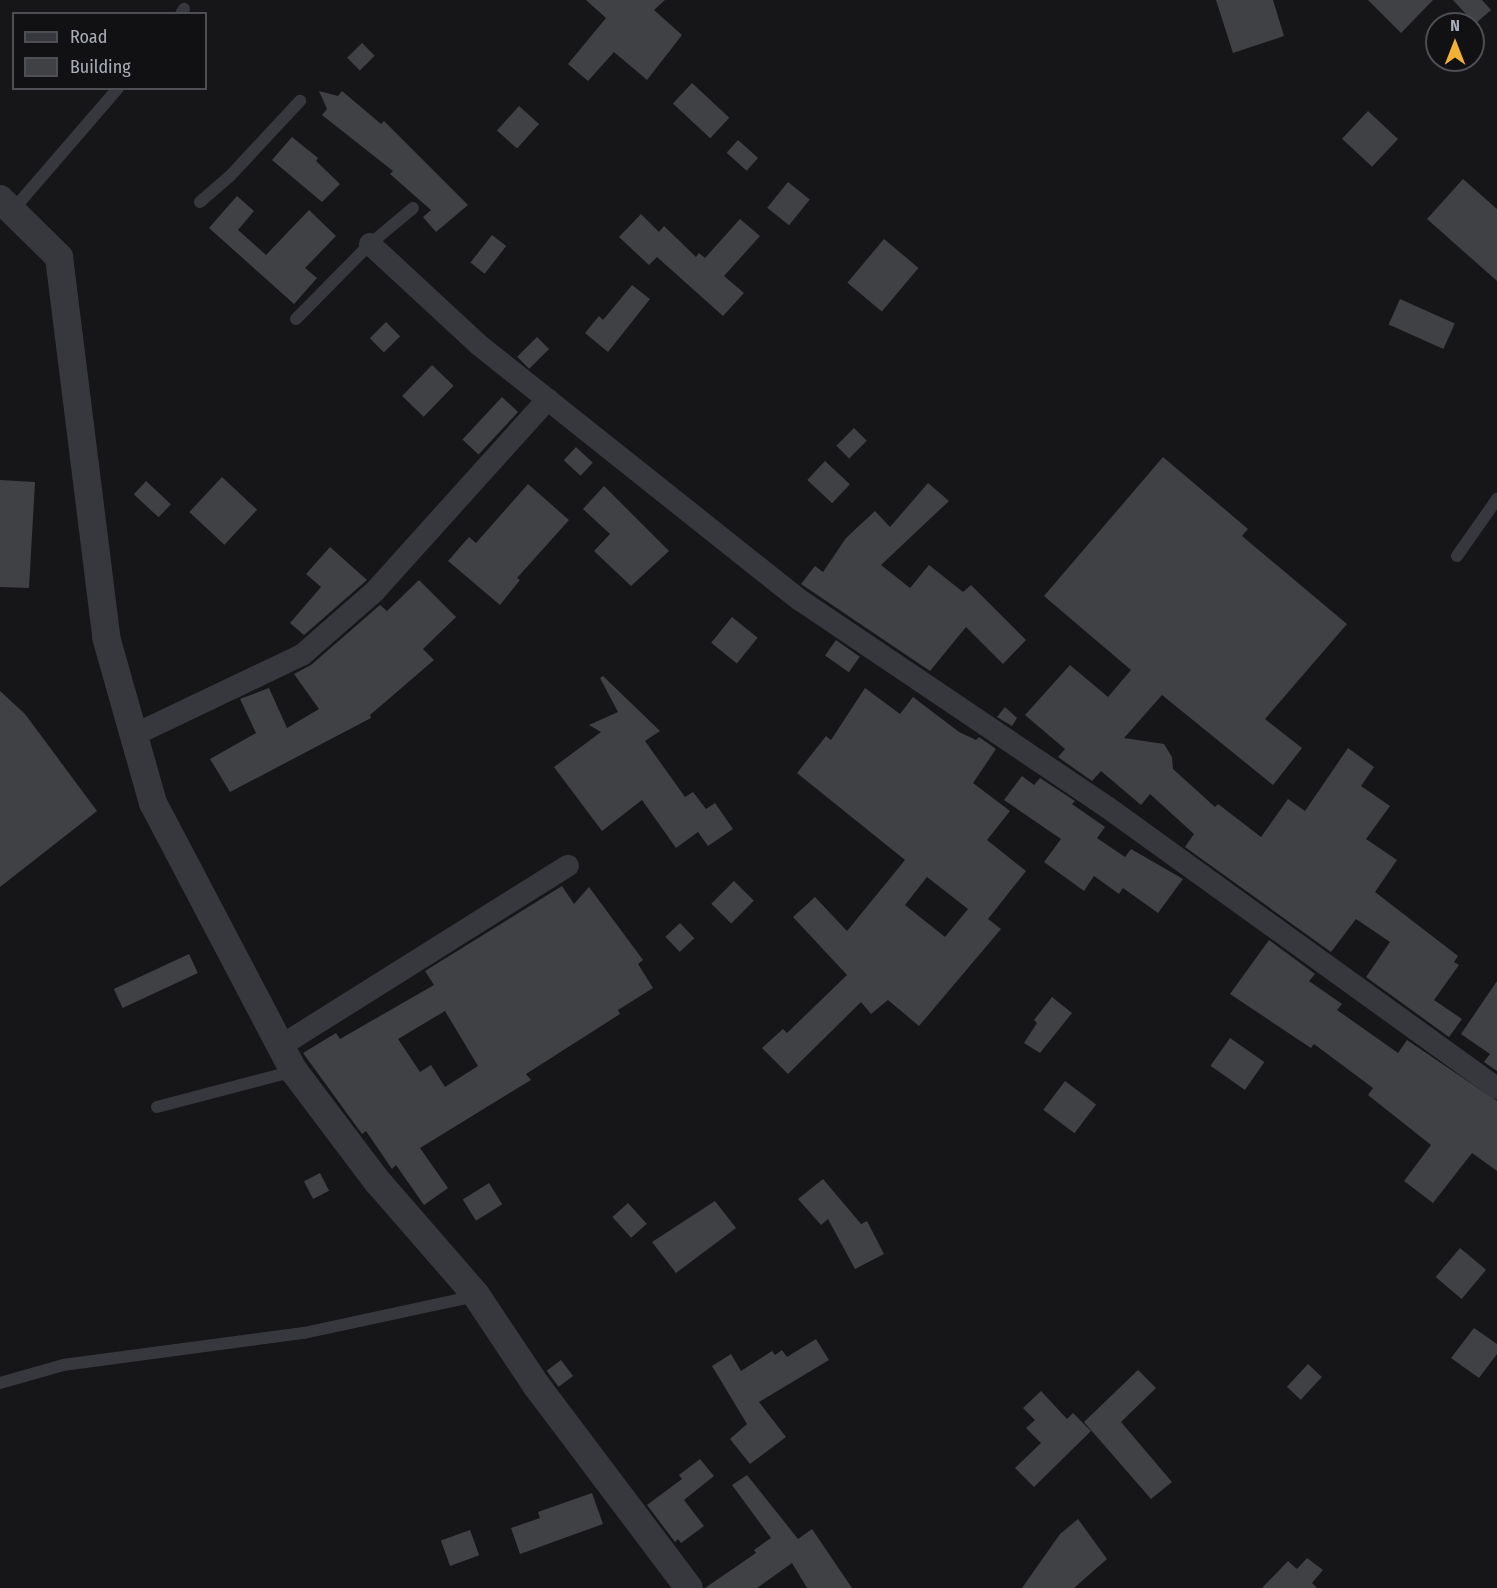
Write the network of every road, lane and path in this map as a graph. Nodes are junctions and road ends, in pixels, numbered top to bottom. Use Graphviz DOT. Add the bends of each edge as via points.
graph roads {
  1 [pos="116,90"];
  2 [pos="300,101"];
  3 [pos="200,202"];
  4 [pos="6,205"];
  5 [pos="413,208"];
  6 [pos="370,244"];
  7 [pos="296,319"];
  8 [pos="548,399"];
  9 [pos="1497,499"];
  10 [pos="1457,556"];
  11 [pos="134,735"];
  12 [pos="568,866"];
  13 [pos="279,1047"];
  14 [pos="294,1071"];
  15 [pos="1497,1088"];
  16 [pos="157,1107"];
  17 [pos="476,1296"];
  18 [pos="0,1383"];
  19 [pos="689,1588"];
  1 -- 4 [label="lane"];
  2 -- 3 [label="lane" via="230,176"];
  4 -- 11 [label="street" via="59,257 106,637"];
  5 -- 6 [label="lane"];
  6 -- 7 [label="lane"];
  6 -- 8 [label="street" via="479,345"];
  8 -- 11 [label="street" via="375,591 302,655"];
  8 -- 15 [label="street" via="800,600 1107,807"];
  9 -- 10 [label="lane"];
  11 -- 13 [label="street" via="153,802"];
  12 -- 13 [label="street"];
  13 -- 14 [label="street"];
  14 -- 16 [label="lane"];
  14 -- 17 [label="street" via="377,1181"];
  17 -- 18 [label="lane" via="304,1333 63,1365"];
  17 -- 19 [label="street" via="536,1385"];
}
